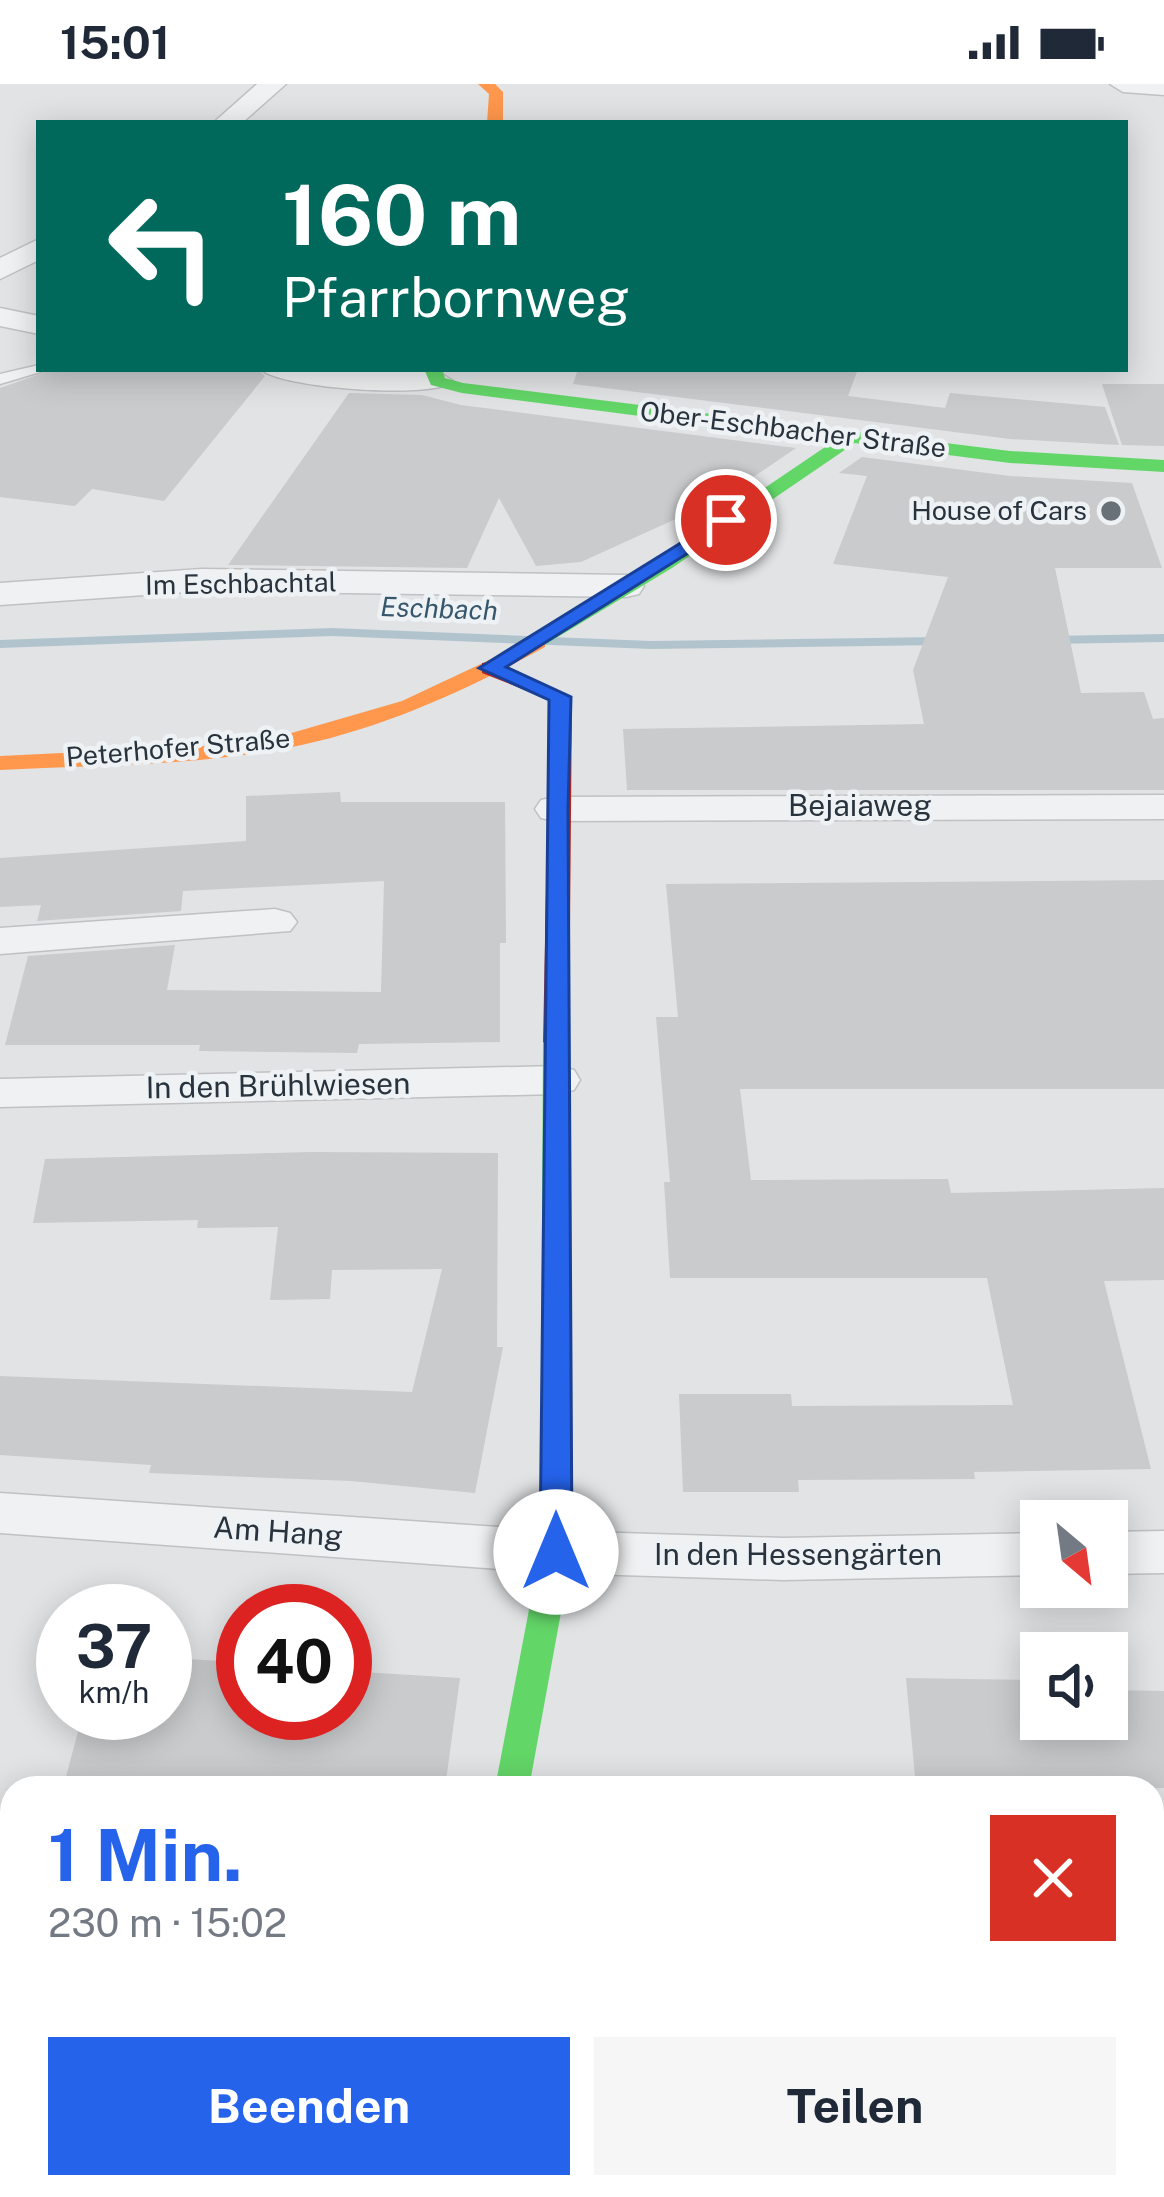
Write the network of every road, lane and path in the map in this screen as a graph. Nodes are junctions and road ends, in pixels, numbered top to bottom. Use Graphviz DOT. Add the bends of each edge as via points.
graph roads {
  1 [pos="273,84"];
  2 [pos="484,84"];
  3 [pos="1123,84"];
  4 [pos="1164,87"];
  5 [pos="230,120"];
  6 [pos="496,120"];
  7 [pos="36,250"];
  8 [pos="0,270"];
  9 [pos="0,317"];
  10 [pos="36,324"];
  11 [pos="36,370"];
  12 [pos="302,372"];
  13 [pos="435,375"];
  14 [pos="0,379"];
  15 [pos="852,437"];
  16 [pos="1164,466"];
  17 [pos="0,594"];
  18 [pos="613,595"];
  19 [pos="490,668"];
  20 [pos="0,763"];
  21 [pos="1164,807"];
  22 [pos="556,809"];
  23 [pos="275,922"];
  24 [pos="0,941"];
  25 [pos="557,1080"];
  26 [pos="0,1093"];
  27 [pos="0,1513"];
  28 [pos="556,1552"];
  29 [pos="1164,1552"];
  30 [pos="1128,1553"];
  31 [pos="1020,1554"];
  32 [pos="514,1776"];
  1 -- 5 [label="street"];
  2 -- 6 [label="street" via="496,92"];
  3 -- 4 [label="street"];
  7 -- 8 [label="street"];
  9 -- 10 [label="street"];
  11 -- 14 [label="lane"];
  12 -- 13 [label="street" via="369,380"];
  13 -- 15 [label="street, Ober-Eschbacher Straße"];
  15 -- 16 [label="street, Ober-Eschbacher Straße"];
  15 -- 18 [label="street, Peterhofer Straße"];
  17 -- 18 [label="street, Im Eschbachtal" via="202,580"];
  18 -- 19 [label="street, Peterhofer Straße"];
  19 -- 20 [label="street, Peterhofer Straße" via="414,706 308,736"];
  19 -- 22 [label="street" via="560,697"];
  21 -- 22 [label="street, Bejaiaweg"];
  22 -- 25 [label="street"];
  23 -- 24 [label="street"];
  25 -- 26 [label="street, In den Brühlwiesen"];
  25 -- 28 [label="street"];
  27 -- 28 [label="street, Am Hang"];
  28 -- 31 [label="street, In den Hessengärten"];
  28 -- 32 [label="street"];
  29 -- 30 [label="street"];
}
